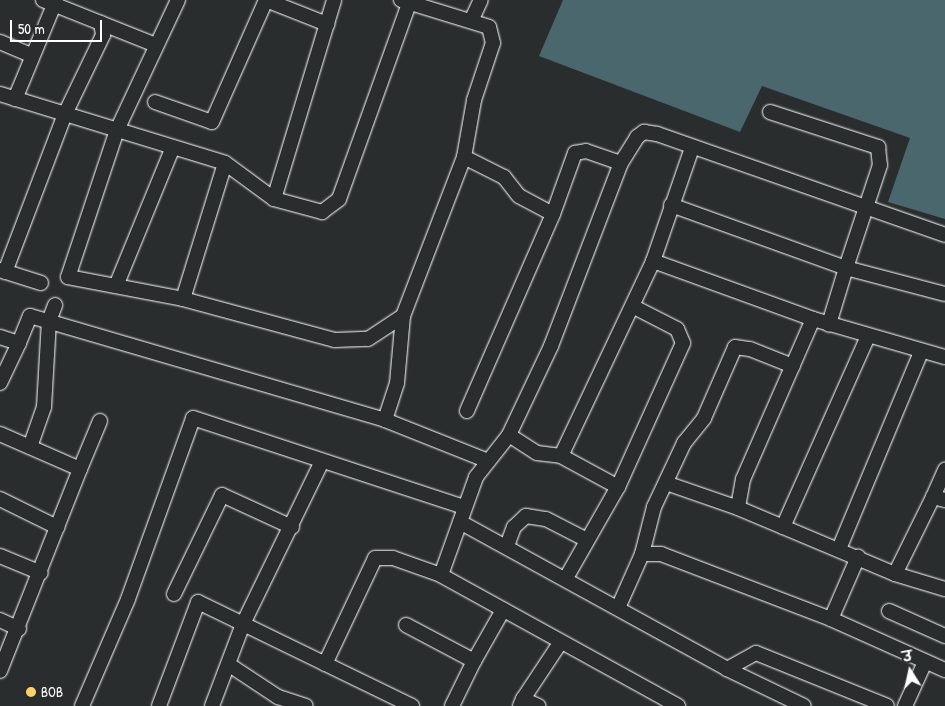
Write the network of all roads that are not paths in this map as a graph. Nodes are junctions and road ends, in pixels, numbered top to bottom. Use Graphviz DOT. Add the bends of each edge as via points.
graph roads {
  1 [pos="178,0"];
  2 [pos="266,0"];
  3 [pos="334,0"];
  4 [pos="480,0"];
  5 [pos="405,1"];
  6 [pos="51,2"];
  7 [pos="471,21"];
  8 [pos="101,23"];
  9 [pos="327,24"];
  10 [pos="0,42"];
  11 [pos="153,44"];
  12 [pos="31,55"];
  13 [pos="0,94"];
  14 [pos="15,99"];
  15 [pos="155,102"];
  16 [pos="770,112"];
  17 [pos="64,114"];
  18 [pos="117,130"];
  19 [pos="173,147"];
  20 [pos="692,148"];
  21 [pos="464,156"];
  22 [pos="225,163"];
  23 [pos="621,163"];
  24 [pos="274,199"];
  25 [pos="671,205"];
  26 [pos="864,210"];
  27 [pos="553,214"];
  28 [pos="945,235"];
  29 [pos="653,261"];
  30 [pos="846,268"];
  31 [pos="3,271"];
  32 [pos="41,284"];
  33 [pos="116,286"];
  34 [pos="945,294"];
  35 [pos="183,299"];
  36 [pos="55,306"];
  37 [pos="634,307"];
  38 [pos="403,316"];
  39 [pos="813,319"];
  40 [pos="49,321"];
  41 [pos="828,324"];
  42 [pos="868,336"];
  43 [pos="0,337"];
  44 [pos="19,343"];
  45 [pos="921,352"];
  46 [pos="945,357"];
  47 [pos="793,366"];
  48 [pos="0,383"];
  49 [pos="467,411"];
  50 [pos="385,420"];
  51 [pos="100,422"];
  52 [pos="0,434"];
  53 [pos="509,436"];
  54 [pos="30,447"];
  55 [pos="561,456"];
  56 [pos="322,461"];
  57 [pos="488,461"];
  58 [pos="80,468"];
  59 [pos="945,470"];
  60 [pos="666,483"];
  61 [pos="618,487"];
  62 [pos="939,499"];
  63 [pos="0,500"];
  64 [pos="463,507"];
  65 [pos="738,508"];
  66 [pos="460,522"];
  67 [pos="782,526"];
  68 [pos="56,527"];
  69 [pos="292,527"];
  70 [pos="588,540"];
  71 [pos="507,546"];
  72 [pos="839,549"];
  73 [pos="642,554"];
  74 [pos="0,556"];
  75 [pos="858,557"];
  76 [pos="41,573"];
  77 [pos="895,574"];
  78 [pos="441,575"];
  79 [pos="566,578"];
  80 [pos="945,589"];
  81 [pos="174,594"];
  82 [pos="618,608"];
  83 [pos="503,610"];
  84 [pos="889,611"];
  85 [pos="831,619"];
  86 [pos="0,620"];
  87 [pos="243,624"];
  88 [pos="406,625"];
  89 [pos="19,629"];
  90 [pos="945,636"];
  91 [pos="560,643"];
  92 [pos="474,661"];
  93 [pos="925,662"];
  94 [pos="325,664"];
  95 [pos="231,666"];
  96 [pos="727,669"];
  97 [pos="0,670"];
  98 [pos="945,670"];
  99 [pos="275,701"];
  100 [pos="522,703"];
  101 [pos="82,706"];
  102 [pos="159,706"];
  103 [pos="212,706"];
  104 [pos="306,706"];
  105 [pos="412,706"];
  106 [pos="452,706"];
  107 [pos="538,706"];
  108 [pos="678,706"];
  109 [pos="804,706"];
  110 [pos="887,706"];
  111 [pos="905,706"];
  1 -- 11 [label="street"];
  2 -- 9 [label="street"];
  2 -- 15 [label="street" via="212,122"];
  3 -- 9 [label="street"];
  4 -- 7 [label="street"];
  5 -- 7 [label="street"];
  5 -- 24 [label="street" via="339,199 322,212"];
  6 -- 8 [label="street"];
  6 -- 12 [label="street"];
  7 -- 21 [label="street" via="489,27 493,42 474,100"];
  8 -- 11 [label="street"];
  8 -- 17 [label="street" via="103,35"];
  9 -- 24 [label="street"];
  10 -- 12 [label="street"];
  11 -- 18 [label="street"];
  12 -- 14 [label="street"];
  13 -- 14 [label="street"];
  14 -- 17 [label="street"];
  16 -- 26 [label="street" via="878,147 880,165"];
  17 -- 18 [label="street"];
  17 -- 31 [label="street"];
  18 -- 19 [label="street"];
  18 -- 33 [label="street" via="68,277"];
  19 -- 22 [label="street"];
  19 -- 33 [label="street"];
  20 -- 23 [label="street" via="644,132"];
  20 -- 25 [label="street"];
  20 -- 26 [label="street"];
  21 -- 27 [label="street" via="504,177 519,196"];
  21 -- 38 [label="street"];
  22 -- 24 [label="street"];
  22 -- 35 [label="street"];
  23 -- 27 [label="street" via="586,151 575,152"];
  23 -- 53 [label="street" via="551,346"];
  25 -- 29 [label="street"];
  25 -- 30 [label="street"];
  26 -- 28 [label="street"];
  26 -- 30 [label="street"];
  27 -- 49 [label="street"];
  29 -- 37 [label="street"];
  29 -- 39 [label="street"];
  30 -- 34 [label="street"];
  30 -- 41 [label="street"];
  31 -- 32 [label="street"];
  33 -- 35 [label="street"];
  35 -- 38 [label="street" via="335,340 368,339"];
  36 -- 40 [label="street"];
  37 -- 55 [label="street"];
  37 -- 61 [label="street" via="678,329 683,343"];
  38 -- 50 [label="street" via="397,383"];
  39 -- 41 [label="street"];
  39 -- 47 [label="street"];
  40 -- 44 [label="street" via="30,316"];
  40 -- 50 [label="street"];
  40 -- 54 [label="street" via="44,407"];
  41 -- 42 [label="street"];
  42 -- 45 [label="street"];
  42 -- 67 [label="street"];
  43 -- 44 [label="street"];
  44 -- 48 [label="street"];
  45 -- 46 [label="street"];
  45 -- 72 [label="street"];
  47 -- 60 [label="street" via="750,349 735,347 704,418 684,443"];
  47 -- 65 [label="street" via="743,479"];
  50 -- 57 [label="street"];
  51 -- 58 [label="street"];
  52 -- 54 [label="street"];
  53 -- 55 [label="street" via="537,454"];
  53 -- 57 [label="street"];
  54 -- 58 [label="street"];
  55 -- 61 [label="street"];
  56 -- 64 [label="street"];
  56 -- 69 [label="street"];
  56 -- 101 [label="street" via="193,418 128,599"];
  57 -- 64 [label="street"];
  58 -- 68 [label="street"];
  59 -- 62 [label="street"];
  60 -- 65 [label="street"];
  60 -- 73 [label="street" via="646,531"];
  61 -- 70 [label="street"];
  62 -- 77 [label="street"];
  63 -- 68 [label="street"];
  64 -- 66 [label="street"];
  65 -- 67 [label="street"];
  66 -- 71 [label="street"];
  66 -- 78 [label="street"];
  67 -- 72 [label="street"];
  68 -- 76 [label="street"];
  69 -- 81 [label="street" via="222,495"];
  69 -- 87 [label="street"];
  70 -- 71 [label="street" via="546,518 526,516 514,527"];
  70 -- 79 [label="street"];
  71 -- 79 [label="street"];
  72 -- 75 [label="street"];
  73 -- 82 [label="street"];
  73 -- 85 [label="street" via="660,554"];
  74 -- 76 [label="street"];
  75 -- 77 [label="street"];
  75 -- 85 [label="street"];
  76 -- 89 [label="street"];
  77 -- 80 [label="street"];
  78 -- 83 [label="street"];
  78 -- 94 [label="street" via="393,558 375,558"];
  79 -- 82 [label="street"];
  82 -- 96 [label="street"];
  83 -- 91 [label="street"];
  83 -- 92 [label="street"];
  84 -- 90 [label="street"];
  85 -- 93 [label="street"];
  86 -- 89 [label="street"];
  87 -- 94 [label="street"];
  87 -- 95 [label="street"];
  87 -- 102 [label="street" via="198,602"];
  88 -- 92 [label="street"];
  89 -- 97 [label="street"];
  91 -- 100 [label="street"];
  91 -- 108 [label="street"];
  92 -- 106 [label="street"];
  93 -- 98 [label="street"];
  93 -- 111 [label="street"];
  94 -- 105 [label="street"];
  95 -- 99 [label="street"];
  95 -- 103 [label="street"];
  96 -- 109 [label="street"];
  96 -- 110 [label="street" via="756,653"];
  99 -- 104 [label="street"];
  100 -- 107 [label="street"];
}
